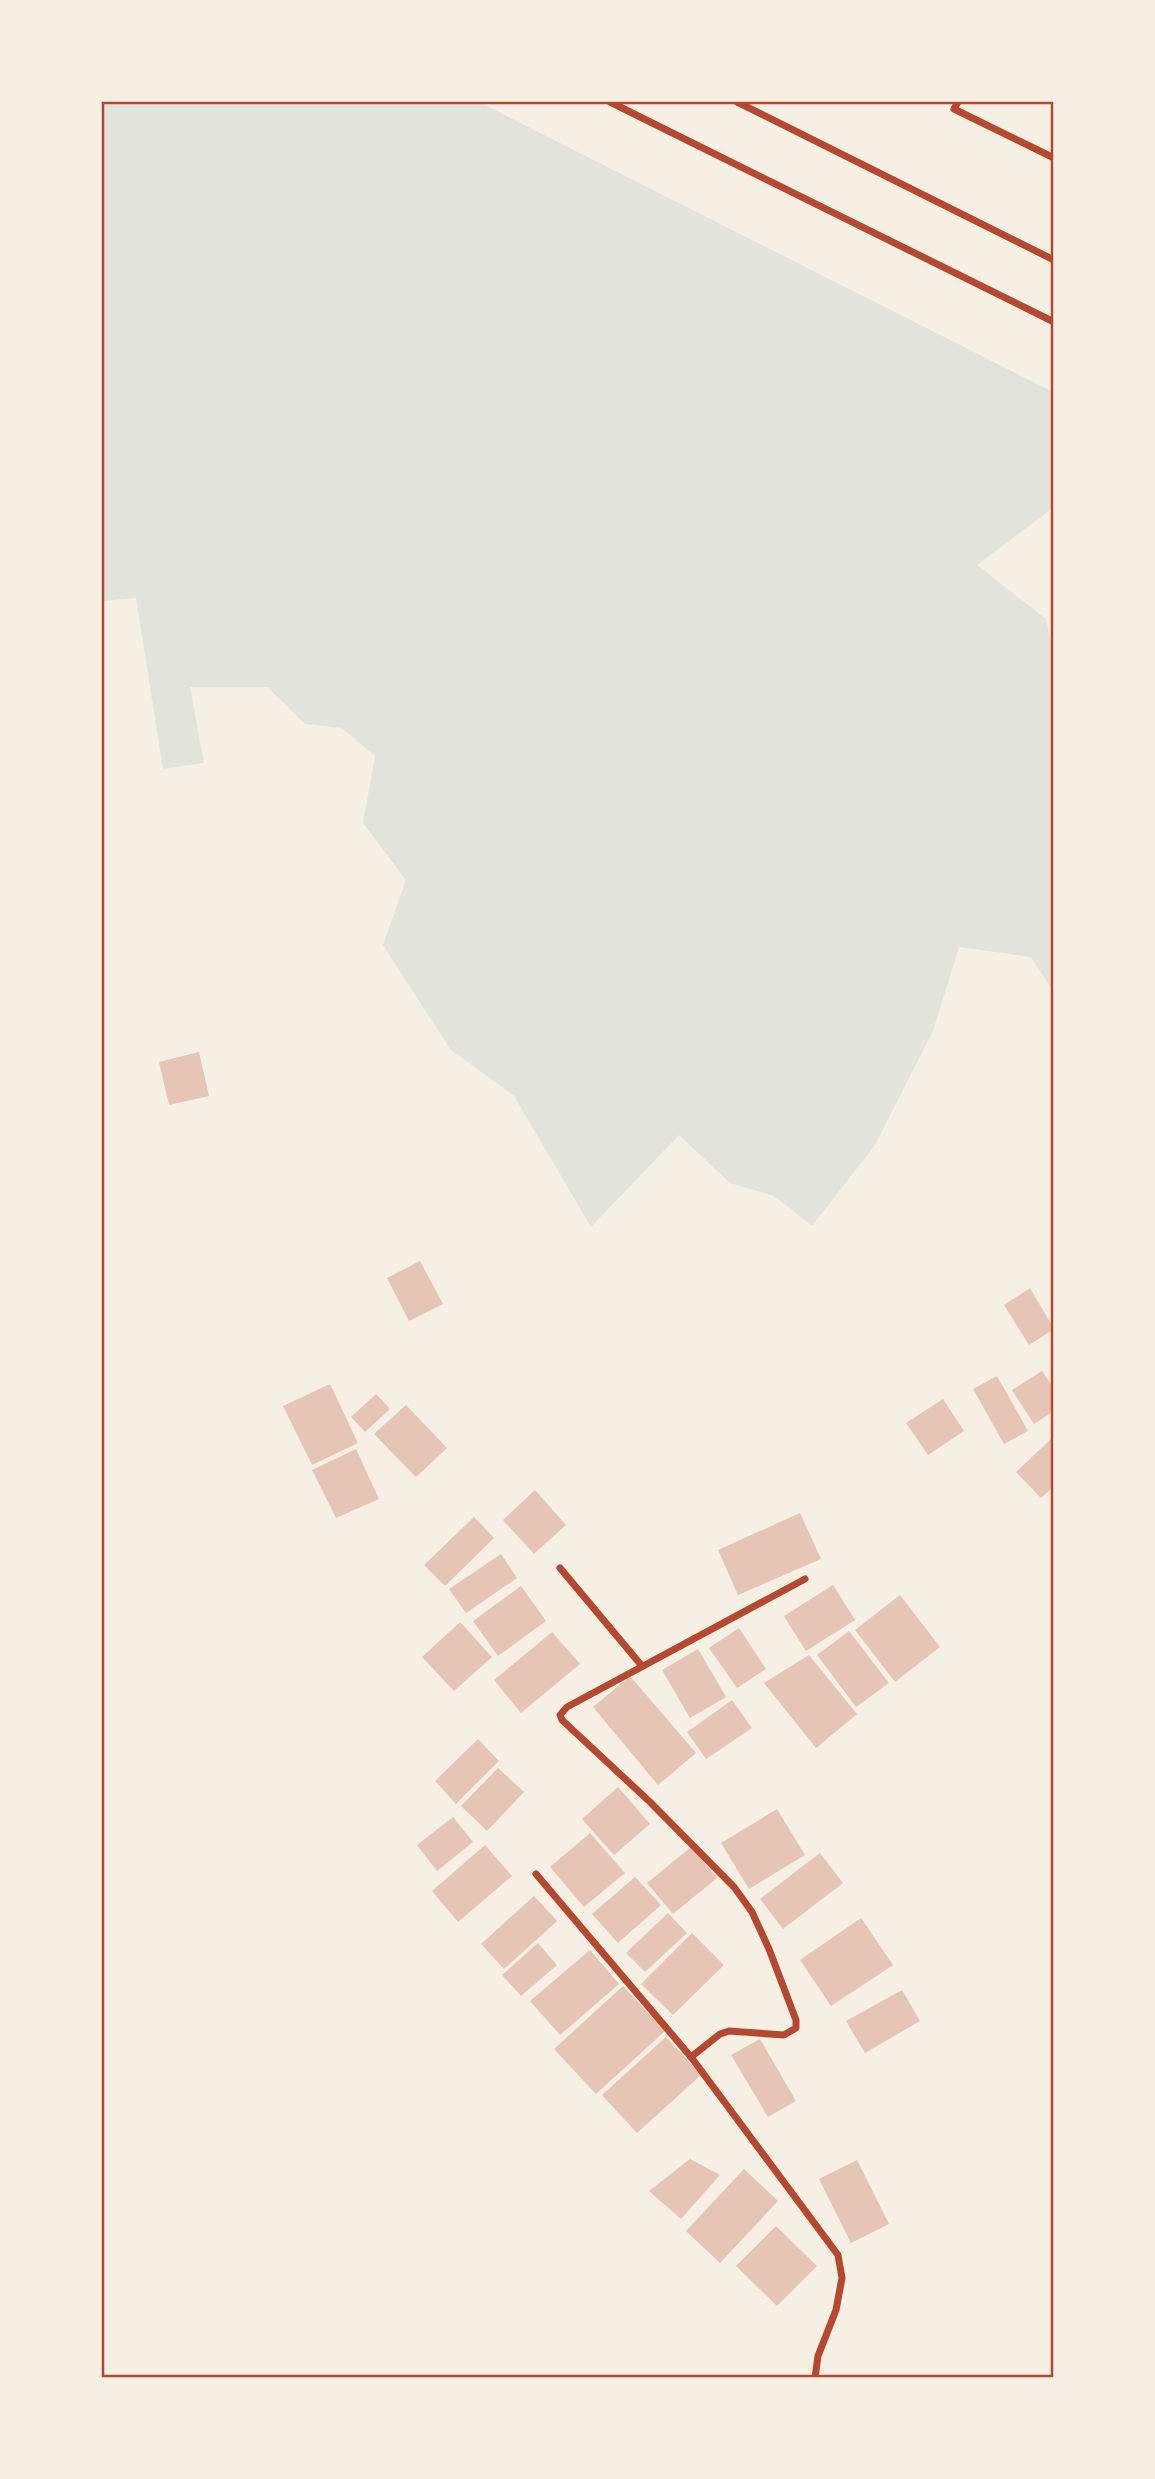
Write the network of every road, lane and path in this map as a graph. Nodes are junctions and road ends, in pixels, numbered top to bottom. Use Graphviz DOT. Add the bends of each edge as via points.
graph roads {
  1 [pos="610,102"];
  2 [pos="737,102"];
  3 [pos="958,102"];
  4 [pos="1054,158"];
  5 [pos="1054,260"];
  6 [pos="1054,322"];
  7 [pos="560,1568"];
  8 [pos="805,1579"];
  9 [pos="642,1666"];
  10 [pos="536,1874"];
  11 [pos="691,2057"];
  12 [pos="815,2378"];
  1 -- 6 [label="street"];
  2 -- 5 [label="street"];
  3 -- 4 [label="street" via="954,108"];
  7 -- 9 [label="street"];
  8 -- 9 [label="street"];
  9 -- 11 [label="street" via="566,1707 562,1720 734,1887 758,1924 796,2020 796,2028 784,2035 720,2034"];
  10 -- 11 [label="street"];
  11 -- 12 [label="street" via="838,2255 840,2289"];
}
